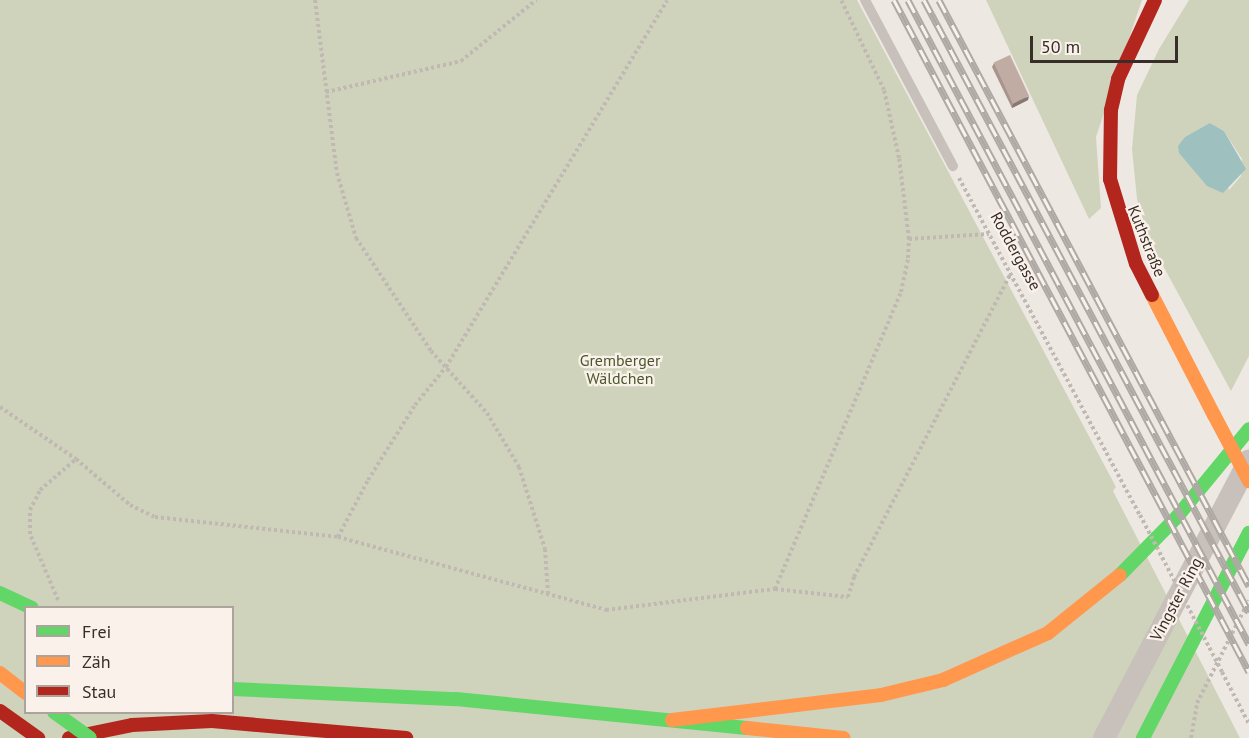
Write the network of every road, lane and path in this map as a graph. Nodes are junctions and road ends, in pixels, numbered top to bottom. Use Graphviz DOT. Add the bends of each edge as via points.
graph roads {
  1 [pos="315,0"];
  2 [pos="536,0"];
  3 [pos="667,0"];
  4 [pos="841,0"];
  5 [pos="865,0"];
  6 [pos="1155,0"];
  7 [pos="1166,0"];
  8 [pos="1144,24"];
  9 [pos="326,92"];
  10 [pos="953,166"];
  11 [pos="989,234"];
  12 [pos="909,239"];
  13 [pos="1011,273"];
  14 [pos="446,367"];
  15 [pos="0,407"];
  16 [pos="1249,429"];
  17 [pos="76,459"];
  18 [pos="1249,461"];
  19 [pos="1249,481"];
  20 [pos="1249,533"];
  21 [pos="338,537"];
  22 [pos="1246,543"];
  23 [pos="776,589"];
  24 [pos="0,593"];
  25 [pos="548,594"];
  26 [pos="1249,600"];
  27 [pos="28,606"];
  28 [pos="57,606"];
  29 [pos="0,673"];
  30 [pos="264,675"];
  31 [pos="234,689"];
  32 [pos="23,691"];
  33 [pos="328,691"];
  34 [pos="0,711"];
  35 [pos="30,714"];
  36 [pos="57,714"];
  37 [pos="672,720"];
  38 [pos="1249,724"];
  39 [pos="0,725"];
  40 [pos="38,738"];
  41 [pos="69,738"];
  42 [pos="90,738"];
  43 [pos="406,738"];
  44 [pos="843,738"];
  45 [pos="1104,738"];
  46 [pos="1143,738"];
  47 [pos="1191,738"];
  1 -- 9 [label="path"];
  2 -- 9 [label="path" via="461,61"];
  3 -- 14 [label="path"];
  4 -- 12 [label="path" via="884,90 899,158"];
  5 -- 10 [label="lane"];
  6 -- 8 [label="main road, Kuthstraße"];
  7 -- 8 [label="main road"];
  8 -- 19 [label="main road, Kuthstraße, bridge" via="1129,49 1111,110 1111,188 1136,264"];
  9 -- 14 [label="path" via="337,173 356,238 404,313"];
  10 -- 11 [label="path, Roddergasse"];
  11 -- 12 [label="path"];
  11 -- 13 [label="path, Roddergasse"];
  12 -- 23 [label="path" via="901,292"];
  13 -- 23 [label="path" via="854,578 848,597"];
  13 -- 38 [label="path, Roddergasse, bridge"];
  14 -- 21 [label="path" via="415,405"];
  14 -- 25 [label="path" via="488,413 519,467 545,549"];
  15 -- 17 [label="path"];
  16 -- 37 [label="main road" via="1176,518 1113,583 1048,633 943,680 881,695"];
  17 -- 21 [label="path" via="130,504 155,516"];
  17 -- 28 [label="path" via="40,490 30,510 30,534 56,587"];
  18 -- 45 [label="street, Vingster Ring"];
  20 -- 22 [label="main road, Vingster Ring"];
  21 -- 25 [label="path"];
  22 -- 46 [label="main road, Vingster Ring"];
  23 -- 25 [label="path" via="606,610"];
  24 -- 27 [label="main road"];
  26 -- 47 [label="path" via="1197,703"];
  29 -- 32 [label="main road"];
  30 -- 33 [label="main road"];
  31 -- 33 [label="main road"];
  33 -- 37 [label="main road"];
  34 -- 40 [label="main road, bridge"];
  35 -- 39 [label="main road"];
  36 -- 42 [label="main road, bridge"];
  37 -- 44 [label="main road"];
  41 -- 43 [label="main road" via="132,725 212,721"];
}
